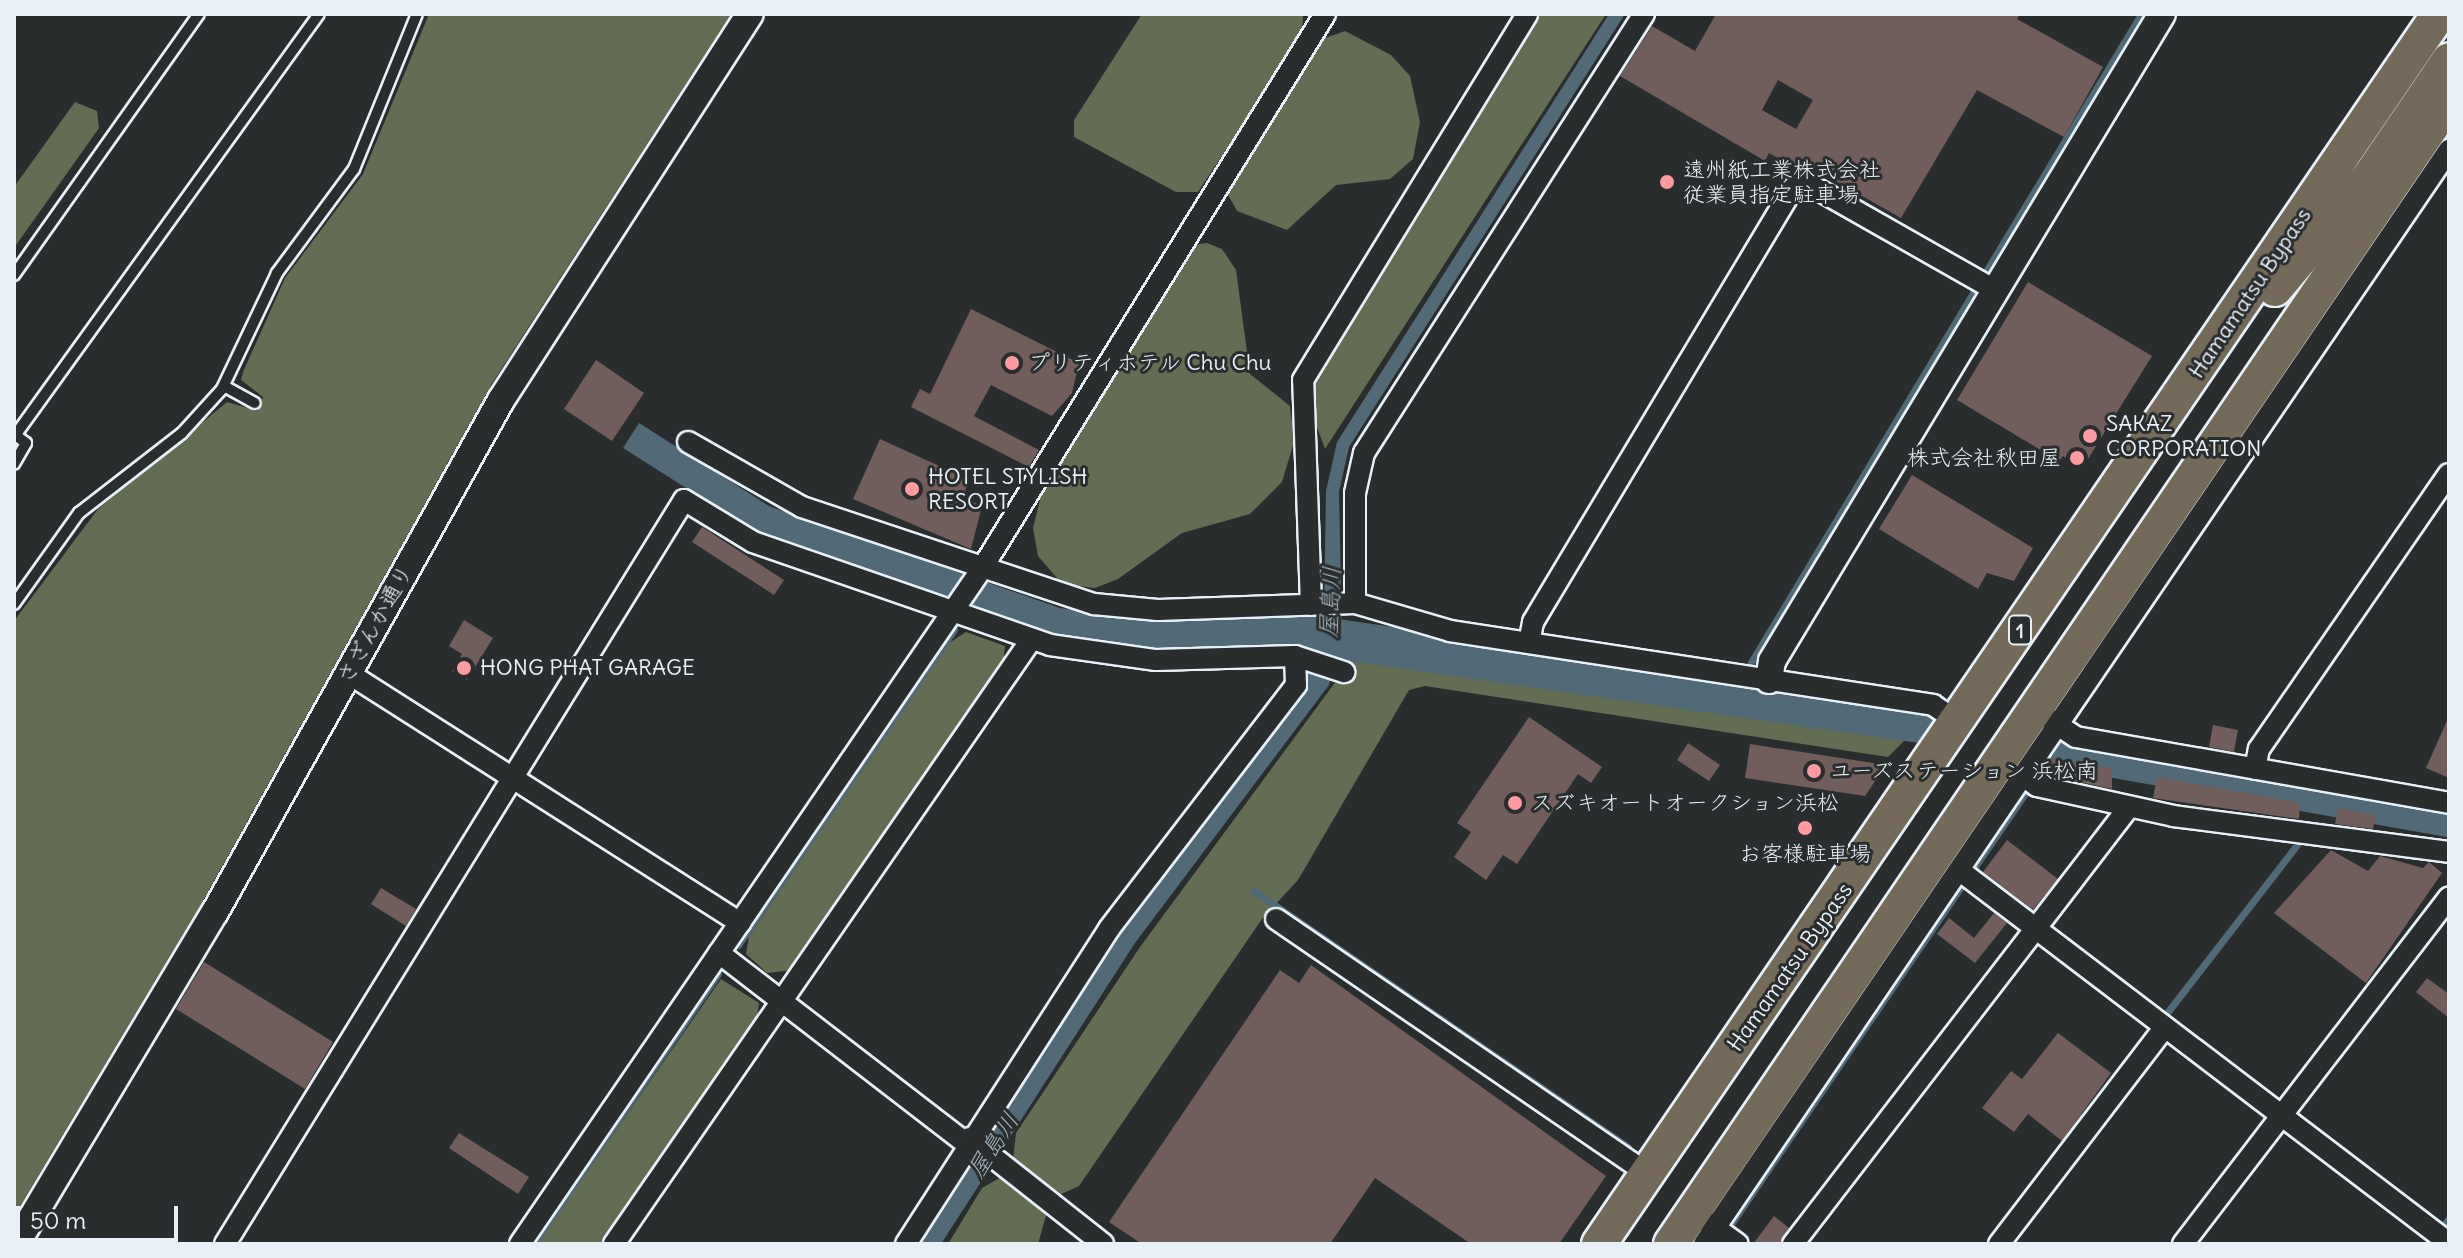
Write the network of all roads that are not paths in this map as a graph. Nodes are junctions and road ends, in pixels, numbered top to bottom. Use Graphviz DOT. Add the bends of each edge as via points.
graph roads {
  1 [pos="199,14"];
  2 [pos="319,14"];
  3 [pos="417,14"];
  4 [pos="750,14"];
  5 [pos="1325,14"];
  6 [pos="1527,14"];
  7 [pos="1644,14"];
  8 [pos="2162,14"];
  9 [pos="2439,14"];
  10 [pos="2449,19"];
  11 [pos="2449,60"];
  12 [pos="2449,101"];
  13 [pos="2449,150"];
  14 [pos="2407,185"];
  15 [pos="14,275"];
  16 [pos="1995,290"];
  17 [pos="2196,371"];
  18 [pos="224,386"];
  19 [pos="255,403"];
  20 [pos="14,435"];
  21 [pos="688,442"];
  22 [pos="14,464"];
  23 [pos="2449,474"];
  24 [pos="979,574"];
  25 [pos="14,604"];
  26 [pos="1350,604"];
  27 [pos="1315,605"];
  28 [pos="954,609"];
  29 [pos="1031,640"];
  30 [pos="1529,643"];
  31 [pos="1302,657"];
  32 [pos="1341,671"];
  33 [pos="348,673"];
  34 [pos="1769,680"];
  35 [pos="2046,717"];
  36 [pos="1958,722"];
  37 [pos="2255,769"];
  38 [pos="2023,776"];
  39 [pos="513,777"];
  40 [pos="1993,795"];
  41 [pos="2449,803"];
  42 [pos="2129,807"];
  43 [pos="2449,852"];
  44 [pos="1959,870"];
  45 [pos="2449,897"];
  46 [pos="1276,919"];
  47 [pos="740,923"];
  48 [pos="2036,928"];
  49 [pos="719,953"];
  50 [pos="782,1001"];
  51 [pos="2165,1027"];
  52 [pos="2281,1116"];
  53 [pos="969,1141"];
  54 [pos="1647,1173"];
  55 [pos="1704,1227"];
  56 [pos="2449,1243"];
  57 [pos="16,1244"];
  58 [pos="225,1244"];
  59 [pos="520,1244"];
  60 [pos="614,1244"];
  61 [pos="906,1244"];
  62 [pos="1103,1244"];
  63 [pos="1599,1244"];
  64 [pos="1671,1244"];
  65 [pos="1738,1244"];
  66 [pos="1793,1244"];
  67 [pos="1999,1244"];
  68 [pos="2183,1244"];
  1 -- 15 [label="lane"];
  2 -- 20 [label="lane"];
  3 -- 18 [label="lane" via="354,169 277,273"];
  4 -- 33 [label="street, さざんか通り" via="524,364"];
  5 -- 24 [label="street"];
  6 -- 27 [label="street" via="1303,380"];
  7 -- 26 [label="street" via="1364,453 1355,493"];
  8 -- 16 [label="street"];
  9 -- 10 [label="street"];
  9 -- 17 [label="highway, Hamamatsu Bypass / 1"];
  11 -- 17 [label="highway" via="2370,176"];
  12 -- 14 [label="highway"];
  13 -- 14 [label="street"];
  14 -- 35 [label="highway"];
  16 -- 30 [label="street" via="1810,185 1793,188 1533,622"];
  16 -- 34 [label="street" via="1772,661"];
  17 -- 36 [label="highway, Hamamatsu Bypass / 1"];
  18 -- 19 [label="lane"];
  18 -- 25 [label="lane" via="182,433 79,513"];
  20 -- 22 [label="lane" via="26,443"];
  21 -- 24 [label="street" via="774,496"];
  23 -- 37 [label="street" via="2259,749"];
  24 -- 27 [label="street" via="1126,608"];
  24 -- 28 [label="street"];
  26 -- 27 [label="street"];
  26 -- 30 [label="street" via="1450,631"];
  28 -- 29 [label="street"];
  28 -- 39 [label="street" via="753,542 684,500"];
  28 -- 47 [label="street"];
  29 -- 31 [label="street" via="1156,660"];
  29 -- 50 [label="street"];
  30 -- 34 [label="street"];
  31 -- 32 [label="street"];
  31 -- 53 [label="street" via="1296,685 1109,929"];
  33 -- 39 [label="street"];
  33 -- 57 [label="street, さざんか通り"];
  34 -- 36 [label="street" via="1933,705"];
  35 -- 37 [label="street" via="2076,737"];
  35 -- 38 [label="street"];
  35 -- 40 [label="highway"];
  36 -- 54 [label="highway, Hamamatsu Bypass / 1"];
  37 -- 41 [label="street"];
  38 -- 40 [label="street"];
  38 -- 42 [label="street"];
  39 -- 47 [label="street"];
  39 -- 58 [label="street"];
  40 -- 44 [label="street"];
  40 -- 55 [label="highway"];
  42 -- 43 [label="street"];
  42 -- 48 [label="street"];
  44 -- 48 [label="street"];
  44 -- 55 [label="street"];
  45 -- 52 [label="street"];
  46 -- 54 [label="street" via="1299,945"];
  47 -- 49 [label="street"];
  48 -- 51 [label="street"];
  48 -- 66 [label="street"];
  49 -- 50 [label="street"];
  49 -- 59 [label="street"];
  50 -- 53 [label="street"];
  50 -- 60 [label="street"];
  51 -- 52 [label="street"];
  51 -- 67 [label="street"];
  52 -- 56 [label="street"];
  52 -- 68 [label="street"];
  53 -- 61 [label="street"];
  53 -- 62 [label="street"];
  54 -- 63 [label="highway, Hamamatsu Bypass / 1"];
  55 -- 64 [label="highway"];
  55 -- 65 [label="street"];
}
